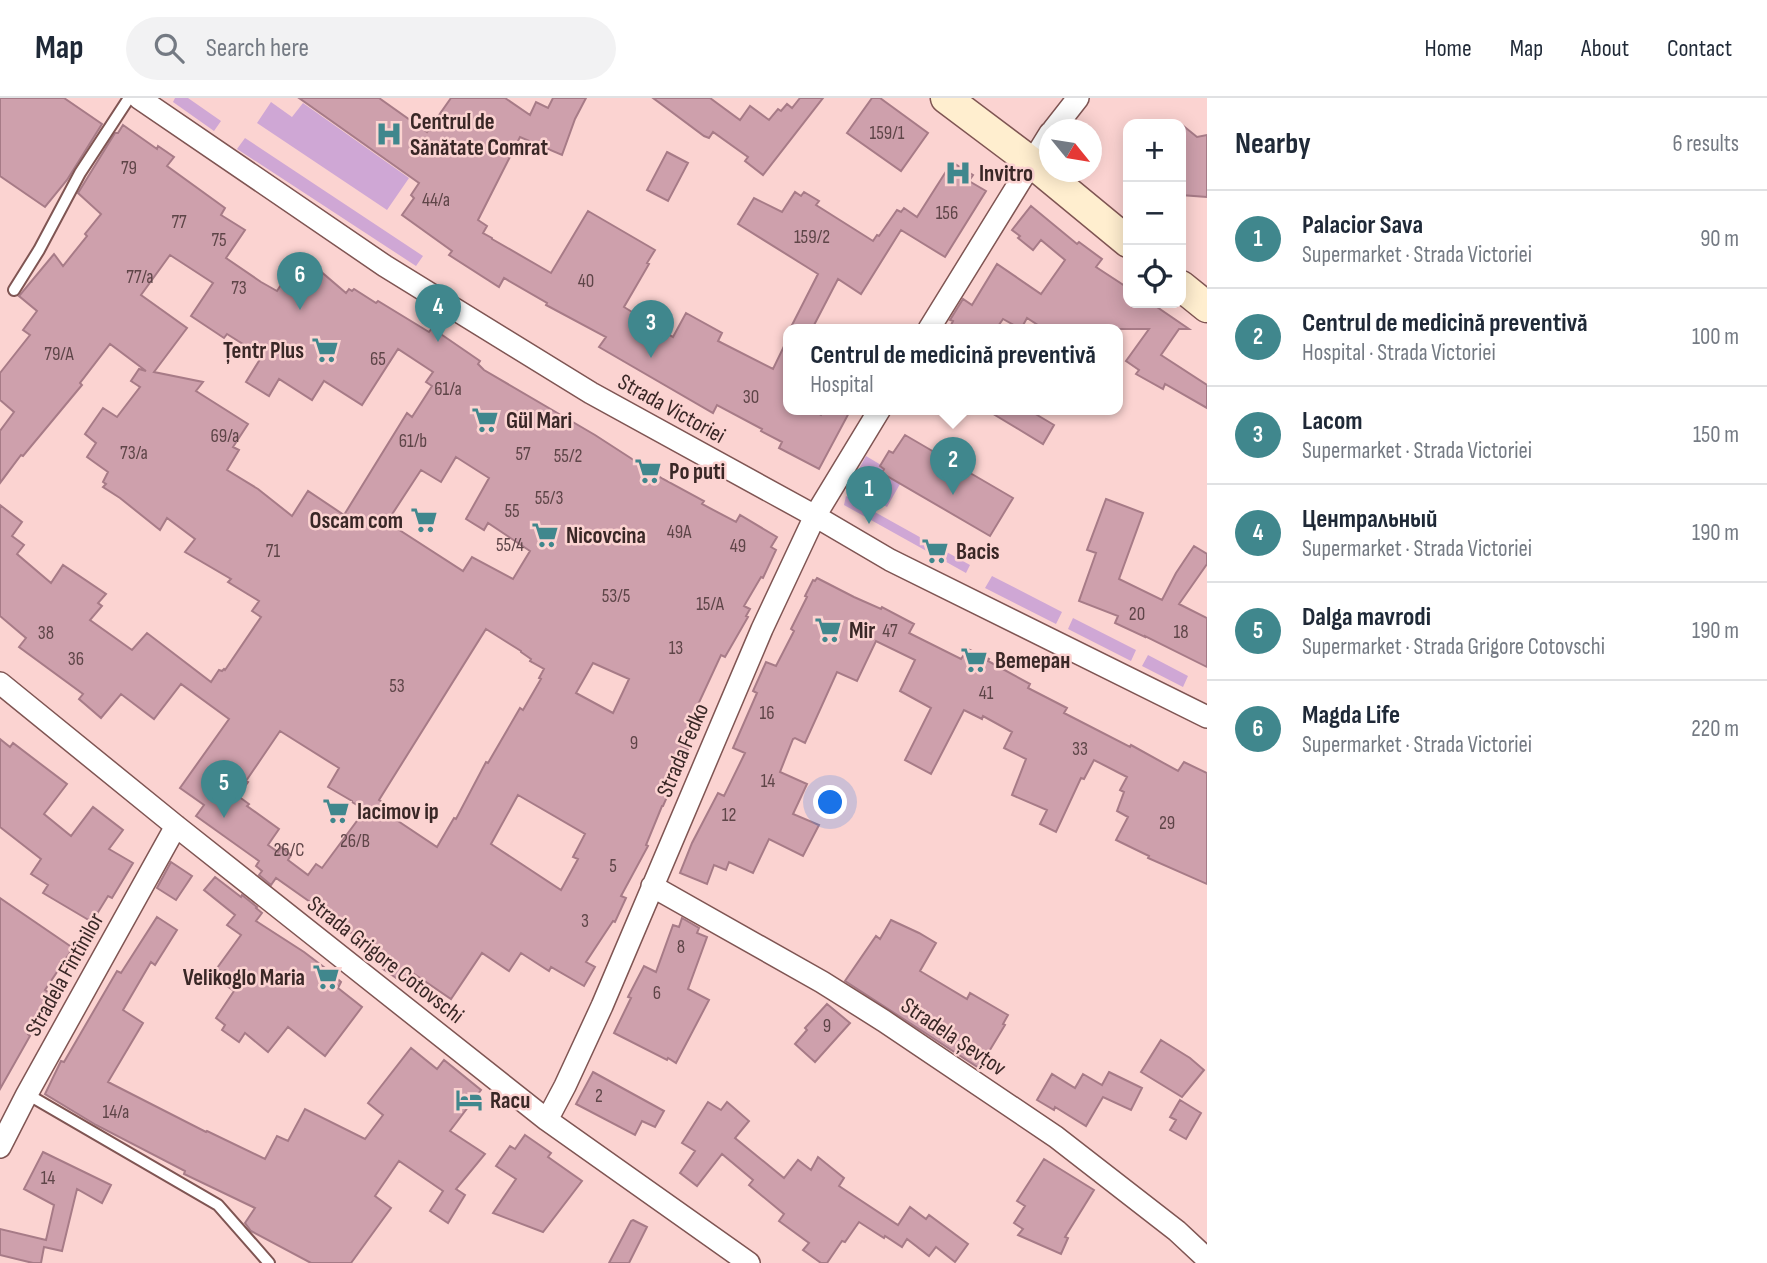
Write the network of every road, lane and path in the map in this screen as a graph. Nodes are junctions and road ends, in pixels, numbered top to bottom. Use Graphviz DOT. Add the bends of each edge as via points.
graph roads {
  1 [pos="129,98"];
  2 [pos="139,98"];
  3 [pos="946,98"];
  4 [pos="1078,98"];
  5 [pos="1061,119"];
  6 [pos="1039,150"];
  7 [pos="1031,162"];
  8 [pos="1123,238"];
  9 [pos="15,290"];
  10 [pos="1186,290"];
  11 [pos="1207,307"];
  12 [pos="932,324"];
  13 [pos="876,415"];
  14 [pos="815,516"];
  15 [pos="0,683"];
  16 [pos="1207,717"];
  17 [pos="176,827"];
  18 [pos="652,886"];
  19 [pos="27,1094"];
  20 [pos="547,1120"];
  21 [pos="0,1147"];
  22 [pos="1207,1259"];
  23 [pos="268,1263"];
  24 [pos="749,1263"];
  1 -- 9 [label="lane" via="80,173"];
  2 -- 14 [label="street, Strada Victoriei" via="384,266 591,393"];
  3 -- 7 [label="main road"];
  4 -- 5 [label="street"];
  6 -- 7 [label="street"];
  7 -- 8 [label="main road"];
  7 -- 12 [label="street"];
  10 -- 11 [label="main road"];
  13 -- 14 [label="street, Strada Fedko"];
  14 -- 16 [label="street, Strada Victoriei" via="890,560"];
  14 -- 18 [label="street, Strada Fedko"];
  15 -- 17 [label="street, Strada Grigore Cotovschi"];
  17 -- 19 [label="street, Stradela Fîntînilor"];
  17 -- 20 [label="street, Strada Grigore Cotovschi"];
  18 -- 20 [label="street, Strada Fedko" via="602,1006"];
  18 -- 22 [label="street, Stradela Șevțov" via="895,1028 1056,1137"];
  19 -- 21 [label="street, Stradela Fîntînilor"];
  19 -- 23 [label="lane" via="218,1205"];
  20 -- 24 [label="street, Strada Grigore Cotovschi"];
}
